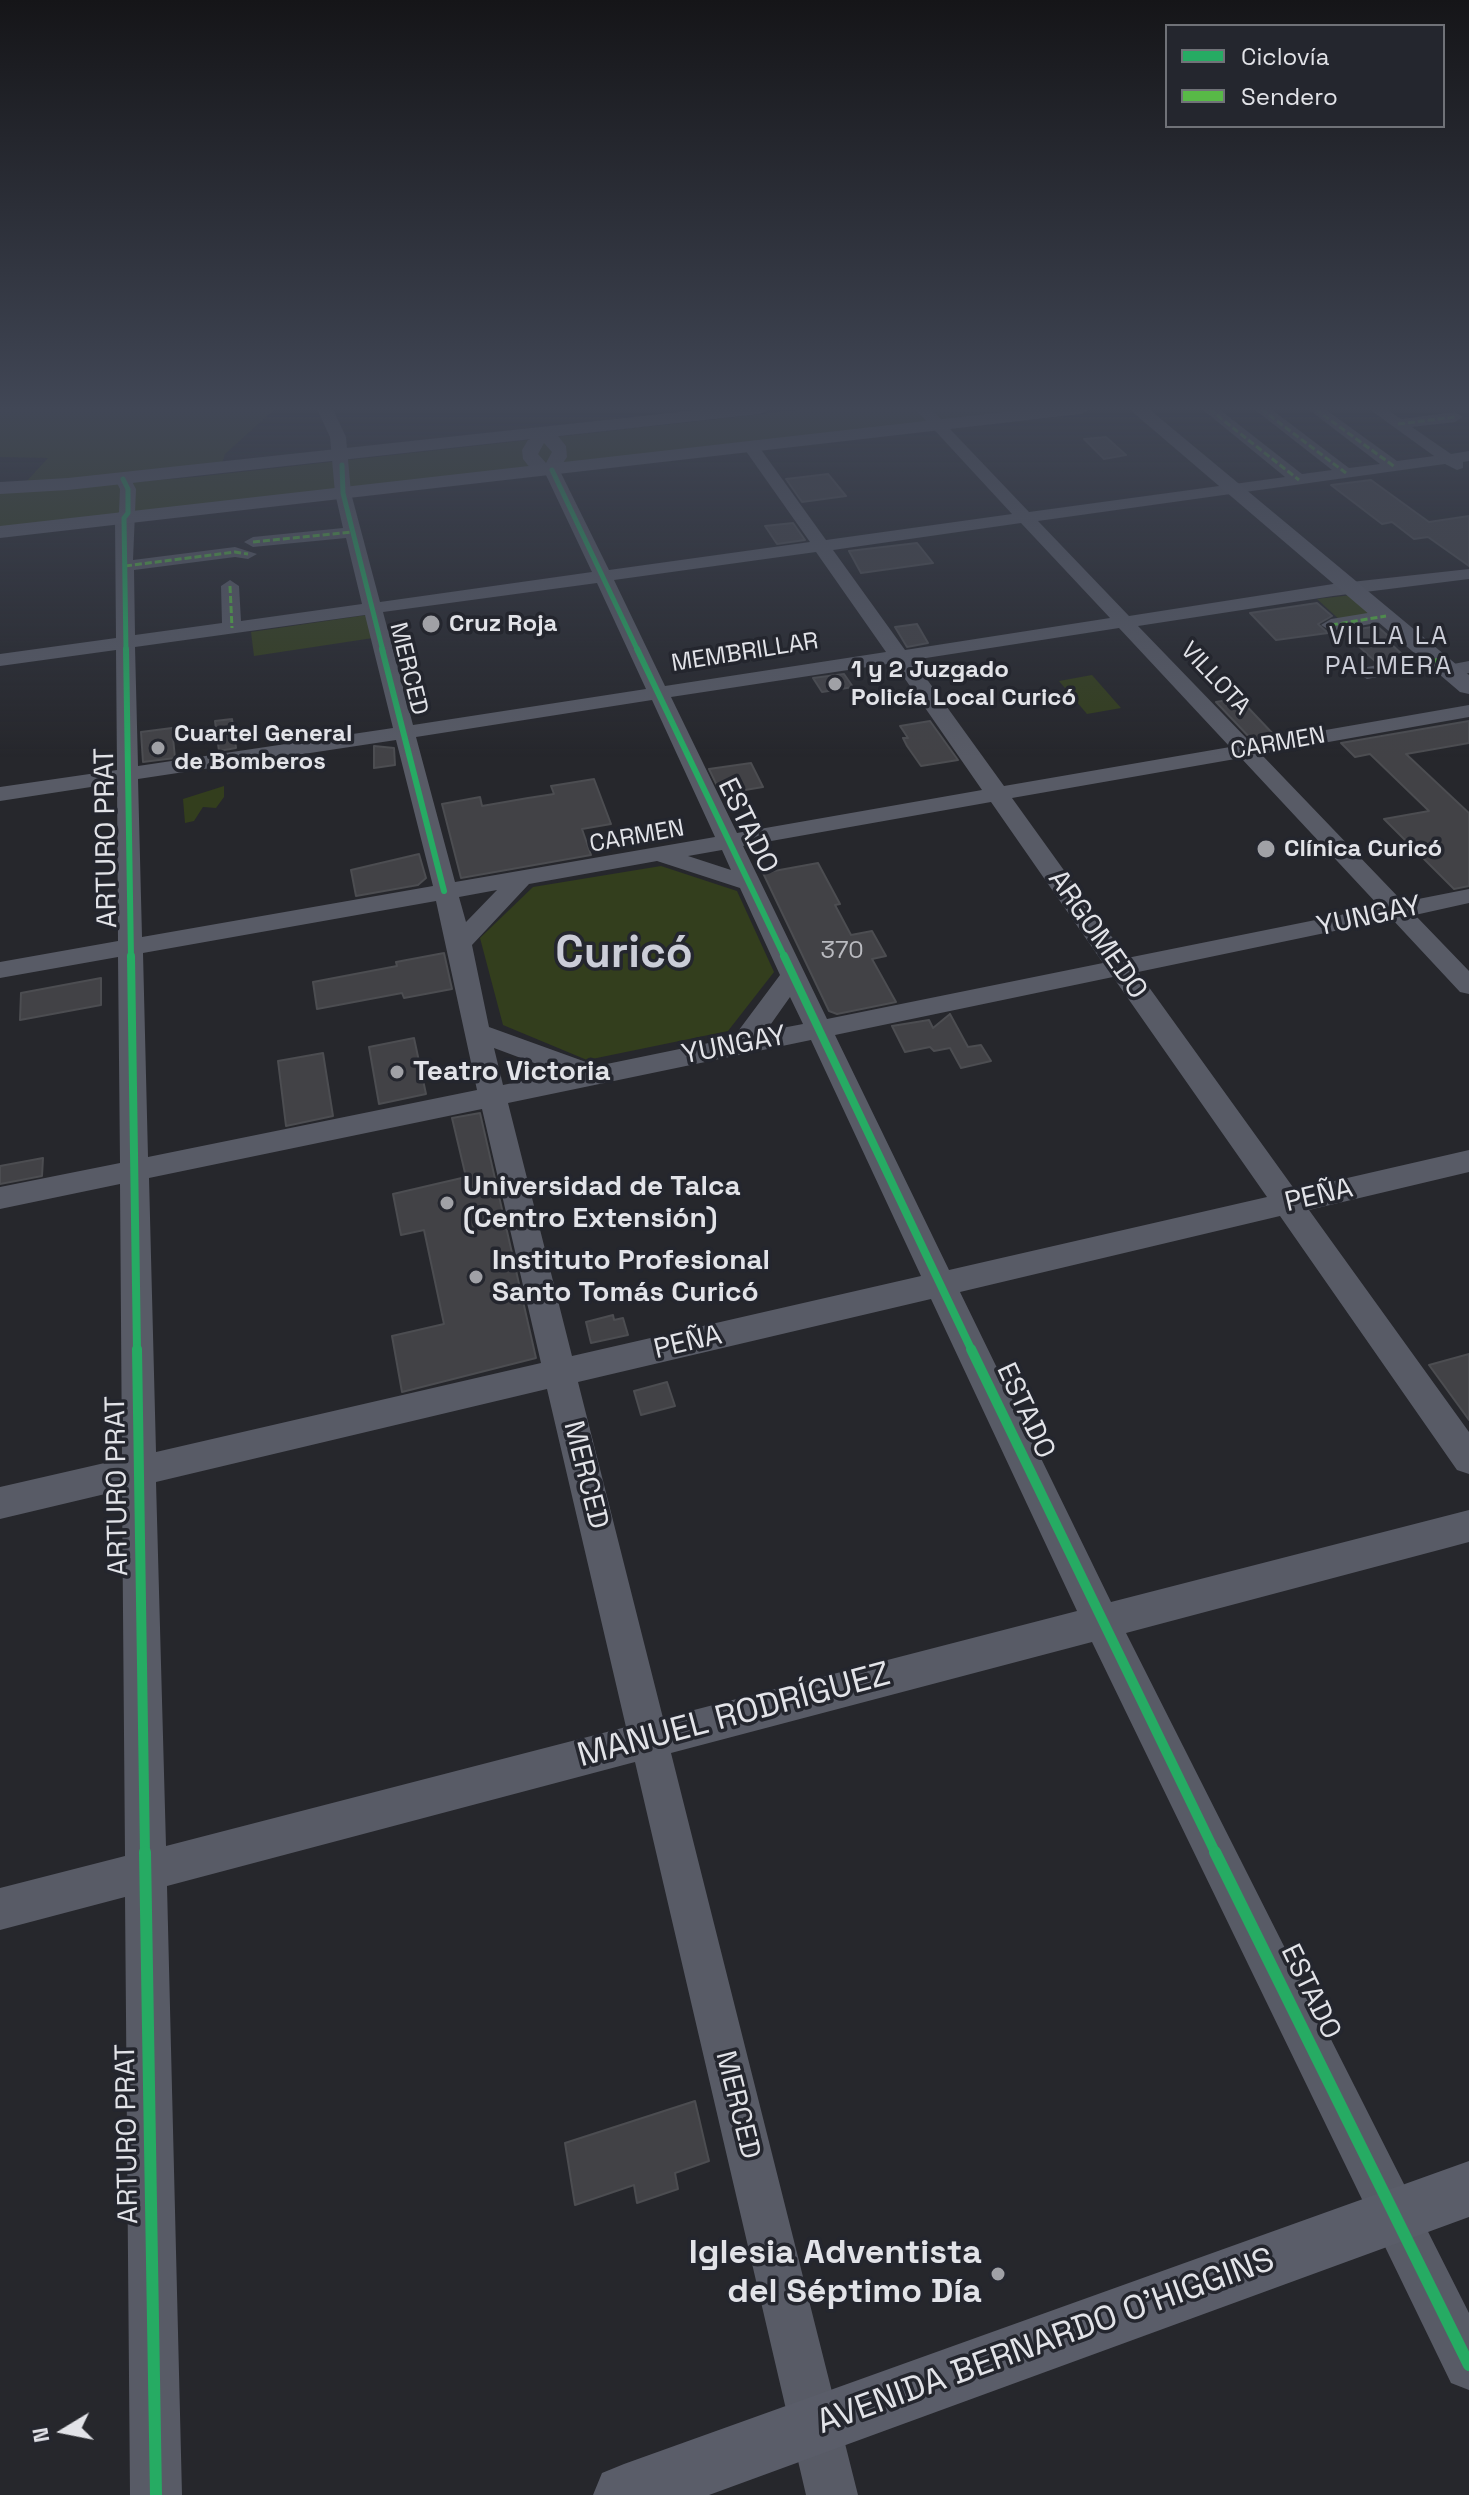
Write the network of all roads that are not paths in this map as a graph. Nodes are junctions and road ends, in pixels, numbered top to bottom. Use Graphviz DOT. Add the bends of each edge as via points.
graph roads {
  1 [pos="58,525"];
  2 [pos="124,525"];
  3 [pos="351,525"];
  4 [pos="579,525"];
  5 [pos="806,525"];
  6 [pos="966,525"];
  7 [pos="1034,525"];
  8 [pos="1278,525"];
  9 [pos="0,532"];
  10 [pos="353,532"];
  11 [pos="821,546"];
  12 [pos="125,566"];
  13 [pos="1469,574"];
  14 [pos="603,576"];
  15 [pos="230,586"];
  16 [pos="1355,590"];
  17 [pos="373,608"];
  18 [pos="1386,616"];
  19 [pos="1126,622"];
  20 [pos="1331,625"];
  21 [pos="232,628"];
  22 [pos="126,643"];
  23 [pos="899,656"];
  24 [pos="0,660"];
  25 [pos="1452,666"];
  26 [pos="1367,673"];
  27 [pos="1469,687"];
  28 [pos="659,692"];
  29 [pos="1469,711"];
  30 [pos="404,732"];
  31 [pos="1246,750"];
  32 [pos="128,774"];
  33 [pos="0,794"];
  34 [pos="997,794"];
  35 [pos="729,841"];
  36 [pos="657,854"];
  37 [pos="523,877"];
  38 [pos="750,884"];
  39 [pos="444,891"];
  40 [pos="1469,896"];
  41 [pos="1398,910"];
  42 [pos="459,943"];
  43 [pos="131,946"];
  44 [pos="1121,968"];
  45 [pos="0,970"];
  46 [pos="794,974"];
  47 [pos="1469,986"];
  48 [pos="821,1029"];
  49 [pos="477,1032"];
  50 [pos="743,1044"];
  51 [pos="594,1075"];
  52 [pos="494,1096"];
  53 [pos="1469,1161"];
  54 [pos="135,1170"];
  55 [pos="0,1198"];
  56 [pos="1288,1204"];
  57 [pos="941,1284"];
  58 [pos="560,1373"];
  59 [pos="1469,1459"];
  60 [pos="139,1471"];
  61 [pos="0,1503"];
  62 [pos="1469,1526"];
  63 [pos="1101,1621"];
  64 [pos="649,1738"];
  65 [pos="146,1871"];
  66 [pos="0,1909"];
  67 [pos="1469,2189"];
  68 [pos="1397,2215"];
  69 [pos="1469,2365"];
  70 [pos="815,2426"];
  71 [pos="156,2495"];
  72 [pos="624,2495"];
  73 [pos="832,2495"];
  1 -- 9 [label="main road"];
  2 -- 12 [label="street, ARTURO PRAT"];
  3 -- 10 [label="street, MERCED"];
  4 -- 14 [label="street, ESTADO"];
  5 -- 11 [label="street, ARGOMEDO"];
  6 -- 11 [label="street"];
  7 -- 19 [label="street, VILLOTA"];
  8 -- 16 [label="main road"];
  10 -- 12 [label="street"];
  10 -- 17 [label="street, MERCED"];
  11 -- 14 [label="street"];
  11 -- 23 [label="street, ARGOMEDO"];
  12 -- 22 [label="street, ARTURO PRAT"];
  13 -- 16 [label="street, MEMBRILLAR"];
  14 -- 17 [label="street"];
  14 -- 28 [label="street, ESTADO"];
  15 -- 21 [label="street"];
  16 -- 18 [label="main road"];
  16 -- 19 [label="street, MEMBRILLAR"];
  17 -- 21 [label="street"];
  17 -- 30 [label="street, MERCED"];
  18 -- 20 [label="street"];
  18 -- 25 [label="main road"];
  19 -- 23 [label="street, MEMBRILLAR"];
  19 -- 31 [label="street, VILLOTA"];
  21 -- 22 [label="street"];
  22 -- 24 [label="street"];
  22 -- 32 [label="street, ARTURO PRAT"];
  23 -- 28 [label="street, MEMBRILLAR"];
  23 -- 34 [label="street, ARGOMEDO"];
  25 -- 26 [label="street"];
  25 -- 27 [label="main road"];
  28 -- 30 [label="street, MEMBRILLAR"];
  28 -- 35 [label="street, ESTADO"];
  29 -- 31 [label="street, CARMEN"];
  30 -- 32 [label="street, MEMBRILLAR"];
  30 -- 39 [label="street, MERCED"];
  31 -- 34 [label="street, CARMEN"];
  31 -- 41 [label="street, VILLOTA"];
  32 -- 33 [label="street, MEMBRILLAR"];
  32 -- 43 [label="street, ARTURO PRAT"];
  34 -- 35 [label="street, CARMEN"];
  34 -- 44 [label="street, ARGOMEDO"];
  35 -- 36 [label="street, CARMEN"];
  35 -- 38 [label="street, ESTADO"];
  36 -- 37 [label="street, CARMEN"];
  36 -- 38 [label="street"];
  37 -- 39 [label="street, CARMEN"];
  37 -- 42 [label="street"];
  38 -- 46 [label="street, ESTADO"];
  39 -- 42 [label="street, MERCED"];
  39 -- 43 [label="street, CARMEN"];
  40 -- 41 [label="street, YUNGAY"];
  41 -- 44 [label="street, YUNGAY"];
  41 -- 47 [label="street, VILLOTA"];
  42 -- 49 [label="street, MERCED"];
  43 -- 45 [label="street, CARMEN"];
  43 -- 54 [label="street, ARTURO PRAT"];
  44 -- 48 [label="street, YUNGAY"];
  44 -- 56 [label="street, ARGOMEDO"];
  46 -- 48 [label="street, ESTADO"];
  46 -- 50 [label="street"];
  48 -- 50 [label="street, YUNGAY"];
  48 -- 57 [label="street, ESTADO"];
  49 -- 51 [label="street"];
  49 -- 52 [label="street, MERCED"];
  50 -- 51 [label="street, YUNGAY"];
  51 -- 52 [label="street, YUNGAY"];
  52 -- 54 [label="street, YUNGAY"];
  52 -- 58 [label="street, MERCED"];
  53 -- 56 [label="street, PEÑA"];
  54 -- 55 [label="street, YUNGAY"];
  54 -- 60 [label="street, ARTURO PRAT"];
  56 -- 57 [label="street, PEÑA"];
  56 -- 59 [label="street, ARGOMEDO"];
  57 -- 58 [label="street, PEÑA"];
  57 -- 63 [label="street, ESTADO"];
  58 -- 60 [label="street, PEÑA"];
  58 -- 64 [label="street, MERCED"];
  60 -- 61 [label="street, PEÑA"];
  60 -- 65 [label="street, ARTURO PRAT"];
  62 -- 63 [label="street, MANUEL RODRÍGUEZ"];
  63 -- 64 [label="street, MANUEL RODRÍGUEZ"];
  63 -- 68 [label="street, ESTADO"];
  64 -- 65 [label="street, MANUEL RODRÍGUEZ"];
  64 -- 70 [label="street, MERCED"];
  65 -- 66 [label="street, MANUEL RODRÍGUEZ"];
  65 -- 71 [label="street, ARTURO PRAT"];
  67 -- 68 [label="main road, AVENIDA BERNARDO O'HIGGINS"];
  68 -- 69 [label="street, ESTADO"];
  68 -- 70 [label="main road, AVENIDA BERNARDO O'HIGGINS"];
  70 -- 72 [label="main road, AVENIDA BERNARDO O'HIGGINS"];
  70 -- 73 [label="street, MERCED"];
}
